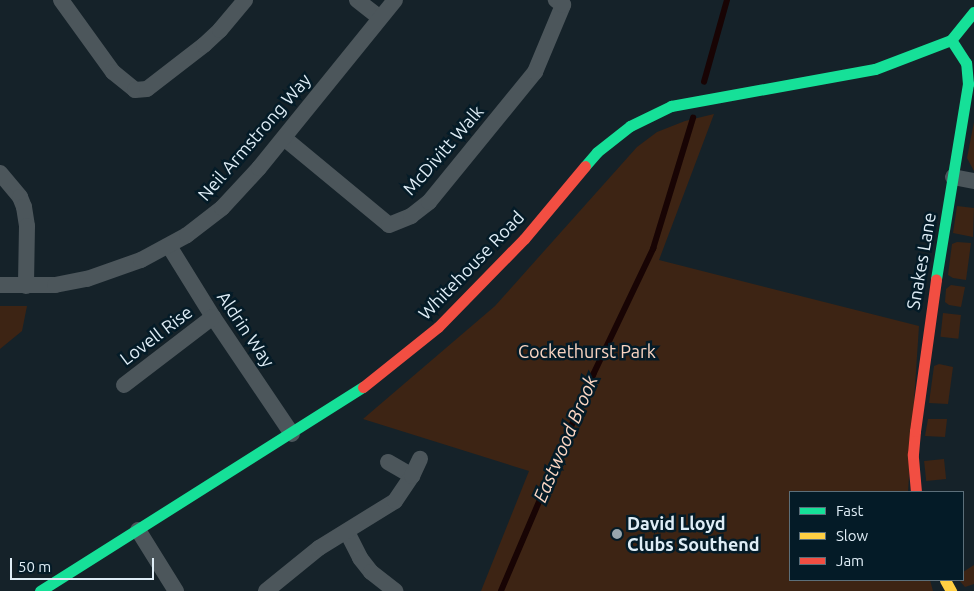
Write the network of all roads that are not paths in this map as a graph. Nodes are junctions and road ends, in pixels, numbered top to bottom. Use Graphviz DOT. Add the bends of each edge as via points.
graph roads {
  1 [pos="61,0"];
  2 [pos="245,0"];
  3 [pos="357,0"];
  4 [pos="395,0"];
  5 [pos="559,3"];
  6 [pos="974,12"];
  7 [pos="380,18"];
  8 [pos="951,40"];
  9 [pos="284,138"];
  10 [pos="0,173"];
  11 [pos="953,177"];
  12 [pos="974,181"];
  13 [pos="169,246"];
  14 [pos="0,285"];
  15 [pos="26,286"];
  16 [pos="213,317"];
  17 [pos="124,385"];
  18 [pos="292,434"];
  19 [pos="420,459"];
  20 [pos="388,462"];
  21 [pos="412,476"];
  22 [pos="916,491"];
  23 [pos="138,530"];
  24 [pos="347,532"];
  25 [pos="40,591"];
  26 [pos="176,591"];
  27 [pos="266,591"];
  28 [pos="395,591"];
  1 -- 2 [label="street" via="113,72 135,90 147,89 204,45"];
  3 -- 7 [label="street"];
  4 -- 7 [label="street, Neil Armstrong Way"];
  5 -- 9 [label="street, McDivitt Walk" via="535,72 429,202 410,216 389,225"];
  6 -- 8 [label="street"];
  7 -- 9 [label="street, Neil Armstrong Way"];
  8 -- 11 [label="street, Snakes Lane" via="968,72"];
  8 -- 18 [label="street, Whitehouse Road" via="875,69 671,106 630,126 597,152 524,239 438,327 365,386"];
  9 -- 13 [label="street, Neil Armstrong Way" via="222,208"];
  10 -- 15 [label="street" via="24,207 27,226"];
  11 -- 12 [label="street"];
  11 -- 22 [label="street, Snakes Lane" via="915,431"];
  13 -- 15 [label="street, Neil Armstrong Way" via="113,272 87,280"];
  13 -- 16 [label="street, Aldrin Way"];
  14 -- 15 [label="street, Neil Armstrong Way"];
  16 -- 17 [label="street, Lovell Rise"];
  16 -- 18 [label="street, Aldrin Way"];
  18 -- 23 [label="street, Whitehouse Road"];
  19 -- 21 [label="street"];
  20 -- 21 [label="street"];
  21 -- 24 [label="street" via="395,501"];
  23 -- 25 [label="street, Whitehouse Road"];
  23 -- 26 [label="street"];
  24 -- 27 [label="street" via="320,548"];
  24 -- 28 [label="street" via="371,572"];
}
